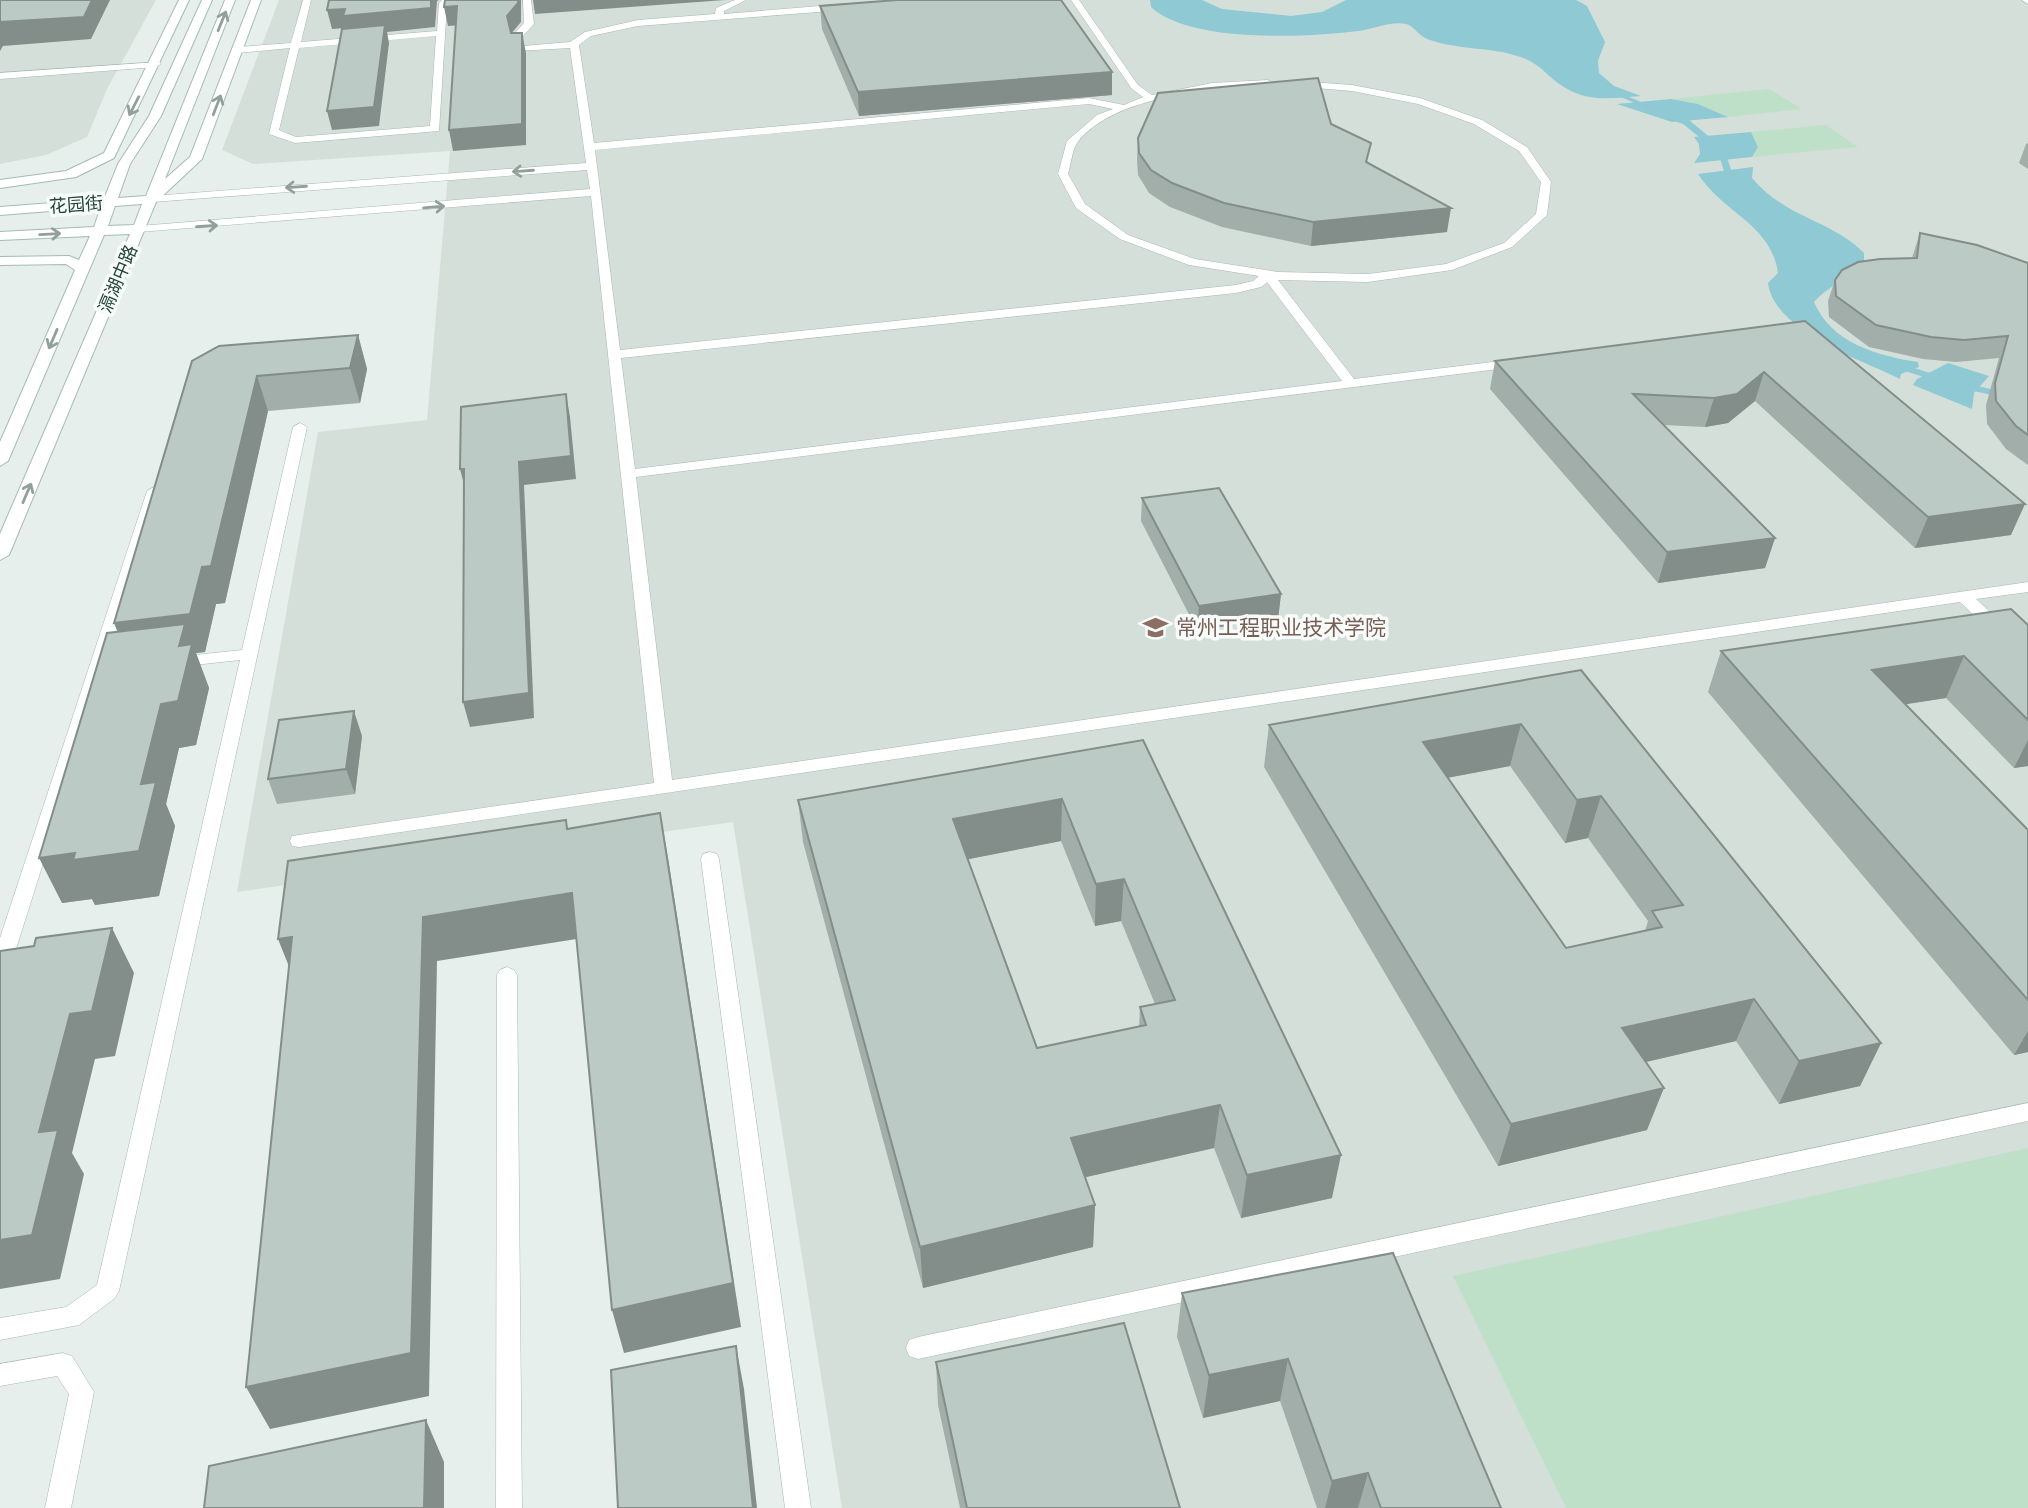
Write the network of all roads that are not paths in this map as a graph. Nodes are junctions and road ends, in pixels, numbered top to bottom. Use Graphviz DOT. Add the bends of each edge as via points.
graph roads {
  1 [pos="184,0"];
  2 [pos="206,0"];
  3 [pos="230,0"];
  4 [pos="256,0"];
  5 [pos="307,0"];
  6 [pos="449,0"];
  7 [pos="527,0"];
  8 [pos="742,0"];
  9 [pos="1075,0"];
  10 [pos="854,6"];
  11 [pos="720,16"];
  12 [pos="440,33"];
  13 [pos="295,45"];
  14 [pos="575,45"];
  15 [pos="238,50"];
  16 [pos="156,64"];
  17 [pos="0,76"];
  18 [pos="1150,98"];
  19 [pos="1126,108"];
  20 [pos="589,147"];
  21 [pos="591,166"];
  22 [pos="400,180"];
  23 [pos="25,182"];
  24 [pos="0,184"];
  25 [pos="596,192"];
  26 [pos="152,199"];
  27 [pos="111,203"];
  28 [pos="0,211"];
  29 [pos="394,211"];
  30 [pos="139,229"];
  31 [pos="99,231"];
  32 [pos="0,236"];
  33 [pos="0,261"];
  34 [pos="83,269"];
  35 [pos="1268,275"];
  36 [pos="614,355"];
  37 [pos="1530,362"];
  38 [pos="1351,384"];
  39 [pos="300,427"];
  40 [pos="0,461"];
  41 [pos="159,473"];
  42 [pos="628,474"];
  43 [pos="0,555"];
  44 [pos="2028,587"];
  45 [pos="1963,596"];
  46 [pos="250,654"];
  47 [pos="2028,656"];
  48 [pos="160,664"];
  49 [pos="121,669"];
  50 [pos="95,671"];
  51 [pos="664,789"];
  52 [pos="299,841"];
  53 [pos="710,859"];
  54 [pos="9,915"];
  55 [pos="0,968"];
  56 [pos="507,975"];
  57 [pos="2028,1112"];
  58 [pos="0,1329"];
  59 [pos="918,1348"];
  60 [pos="0,1375"];
  61 [pos="58,1508"];
  62 [pos="509,1508"];
  63 [pos="798,1508"];
  1 -- 16 [label="main road"];
  2 -- 27 [label="main road, 滆湖中路" via="155,116 124,164"];
  26 -- 3 [label="main road, 滆湖中路, one-way"];
  4 -- 15 [label="main road"];
  5 -- 13 [label="lane"];
  6 -- 12 [label="lane" via="443,3"];
  7 -- 14 [label="lane" via="529,24 518,35 519,49"];
  8 -- 11 [label="lane" via="719,10"];
  9 -- 18 [label="lane" via="1135,87"];
  10 -- 11 [label="lane"];
  11 -- 14 [label="lane" via="608,28 588,34"];
  12 -- 13 [label="lane"];
  12 -- 13 [label="lane" via="435,129 295,141 273,132"];
  13 -- 15 [label="lane"];
  14 -- 20 [label="lane"];
  26 -- 15 [label="main road, one-way" via="196,159"];
  16 -- 17 [label="lane"];
  16 -- 23 [label="main road, one-way" via="110,155 71,175"];
  18 -- 19 [label="lane"];
  18 -- 35 [label="lane" via="1212,86 1281,83 1352,88 1420,101 1479,122 1523,149 1546,181 1541,215 1508,245 1448,267 1367,278"];
  19 -- 20 [label="lane" via="1089,101"];
  19 -- 35 [label="lane" via="1101,117 1071,143 1063,174 1080,206 1124,237 1193,262"];
  20 -- 21 [label="lane"];
  21 -- 22 [label="lane, one-way"];
  21 -- 25 [label="lane"];
  22 -- 26 [label="lane, one-way"];
  22 -- 29 [label="lane"];
  23 -- 24 [label="main road"];
  23 -- 27 [label="main road"];
  29 -- 25 [label="lane, one-way"];
  25 -- 36 [label="lane"];
  26 -- 27 [label="main road, 花园街"];
  26 -- 30 [label="main road, 滆湖中路"];
  27 -- 28 [label="main road, 花园街"];
  27 -- 31 [label="main road, 滆湖中路"];
  30 -- 29 [label="lane, one-way"];
  30 -- 31 [label="main road, 花园街"];
  43 -- 30 [label="main road, 滆湖中路, one-way"];
  32 -- 31 [label="main road, 花园街, one-way"];
  31 -- 34 [label="main road, 滆湖中路"];
  33 -- 34 [label="main road" via="69,260"];
  34 -- 40 [label="main road, 滆湖中路, one-way"];
  35 -- 36 [label="lane" via="1257,284 1236,289"];
  35 -- 38 [label="lane"];
  36 -- 42 [label="lane"];
  37 -- 38 [label="lane"];
  38 -- 42 [label="lane"];
  39 -- 46 [label="lane"];
  41 -- 50 [label="lane"];
  42 -- 51 [label="lane"];
  44 -- 45 [label="lane"];
  45 -- 47 [label="lane"];
  45 -- 51 [label="lane"];
  46 -- 48 [label="lane"];
  46 -- 58 [label="lane" via="107,1291 71,1317"];
  49 -- 50 [label="lane"];
  50 -- 54 [label="lane"];
  51 -- 52 [label="lane"];
  53 -- 63 [label="lane"];
  54 -- 55 [label="lane"];
  56 -- 62 [label="lane"];
  57 -- 59 [label="lane"];
  60 -- 61 [label="lane" via="63,1364 82,1392"];
}
